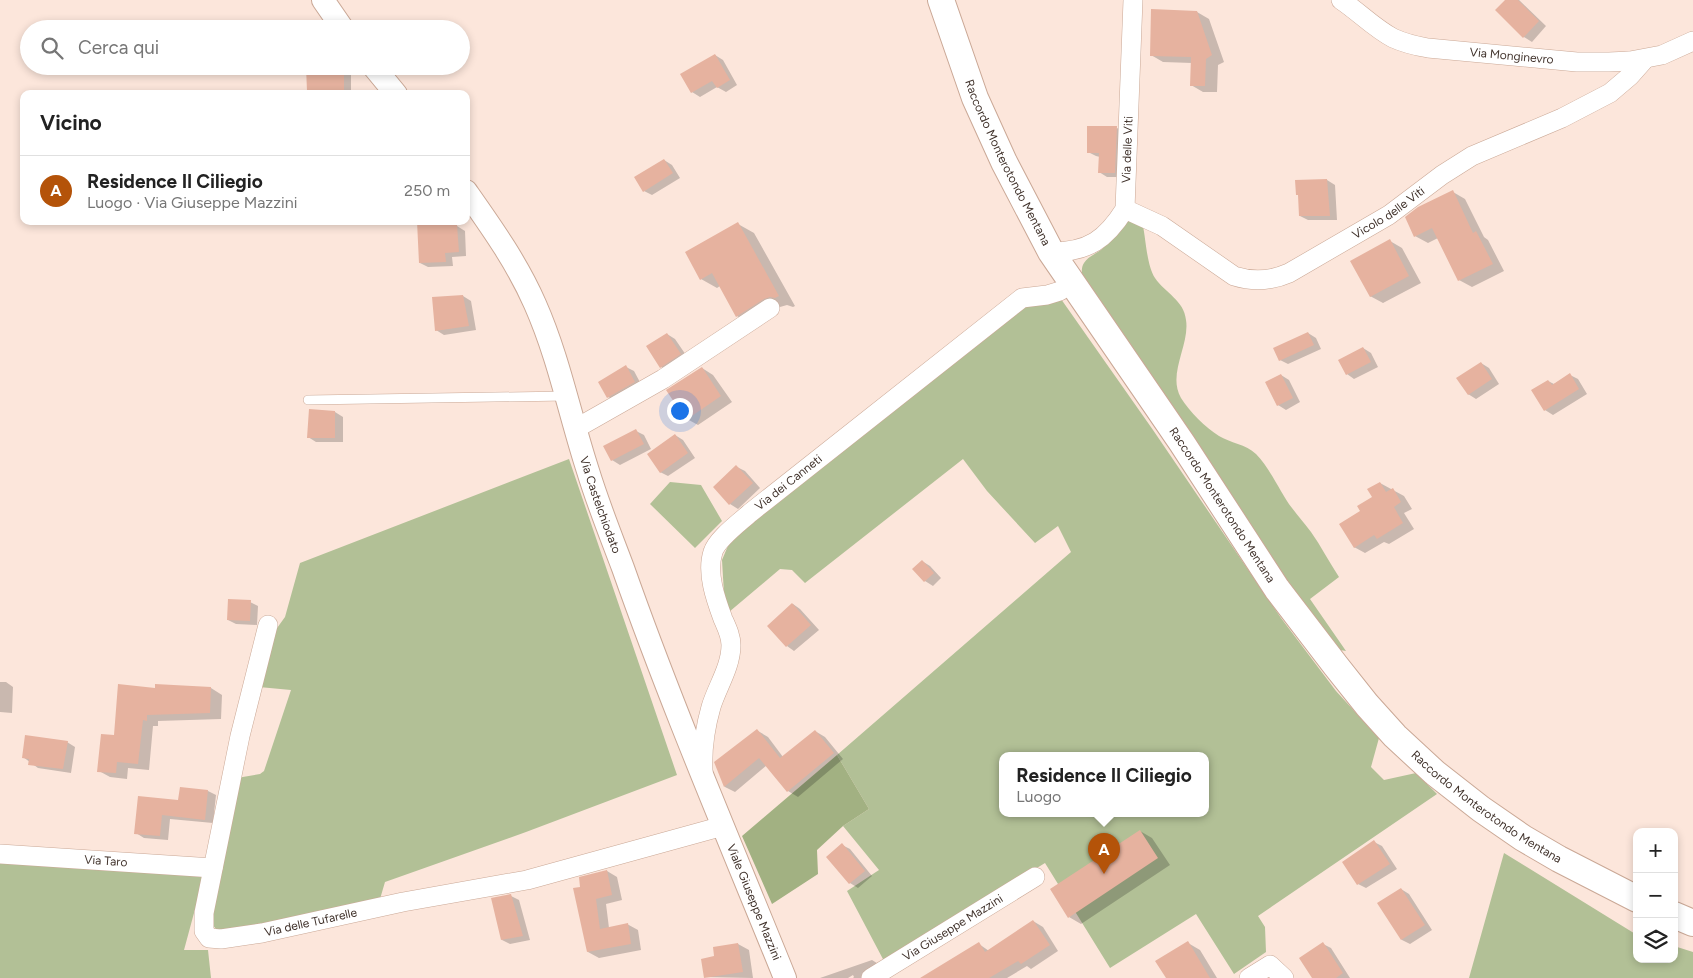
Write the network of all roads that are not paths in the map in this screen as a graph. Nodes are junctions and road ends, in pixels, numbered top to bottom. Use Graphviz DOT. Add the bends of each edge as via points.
graph roads {
  1 [pos="323,0"];
  2 [pos="941,0"];
  3 [pos="1133,0"];
  4 [pos="1341,0"];
  5 [pos="337,20"];
  6 [pos="1693,42"];
  7 [pos="1645,58"];
  8 [pos="380,75"];
  9 [pos="393,90"];
  10 [pos="470,197"];
  11 [pos="1125,208"];
  12 [pos="1051,252"];
  13 [pos="1060,291"];
  14 [pos="770,308"];
  15 [pos="566,396"];
  16 [pos="308,400"];
  17 [pos="575,429"];
  18 [pos="268,625"];
  19 [pos="703,778"];
  20 [pos="723,826"];
  21 [pos="0,854"];
  22 [pos="213,868"];
  23 [pos="1035,877"];
  24 [pos="1633,897"];
  25 [pos="1678,917"];
  26 [pos="1693,923"];
  27 [pos="785,978"];
  28 [pos="871,978"];
  29 [pos="1249,978"];
  30 [pos="1284,978"];
  1 -- 5 [label="street"];
  2 -- 12 [label="main road, Raccordo Monterotondo Mentana" via="975,98"];
  3 -- 11 [label="street, Via delle Viti"];
  4 -- 7 [label="street, Via Monginevro" via="1393,38 1428,48 1585,63"];
  6 -- 7 [label="street, Via Monginevro"];
  7 -- 11 [label="street, Vicolo delle Viti" via="1610,93 1562,118 1472,156 1389,216 1277,278 1257,280 1234,276 1162,226"];
  8 -- 9 [label="street"];
  10 -- 15 [label="street, Via Castelchiodato" via="505,248 528,290 546,332"];
  11 -- 12 [label="street" via="1111,230 1096,242 1074,251"];
  12 -- 24 [label="main road, Raccordo Monterotondo Mentana" via="1177,435 1277,589 1367,706 1413,753 1481,810 1559,860"];
  13 -- 19 [label="street, Via dei Canneti" via="1022,298 750,513 717,544 711,559 712,579 731,650 708,718 702,752"];
  14 -- 17 [label="street" via="663,379"];
  15 -- 16 [label="lane"];
  15 -- 17 [label="street, Via Castelchiodato"];
  17 -- 19 [label="street, Via Castelchiodato" via="643,624"];
  18 -- 22 [label="street, Via delle Tufarelle" via="240,736"];
  19 -- 20 [label="street, Via Castelchiodato"];
  20 -- 22 [label="street, Via delle Tufarelle" via="527,880 221,939 209,938 204,931"];
  20 -- 27 [label="street, Viale Giuseppe Mazzini"];
  21 -- 22 [label="street, Via Taro"];
  23 -- 28 [label="street, Via Giuseppe Mazzini"];
  25 -- 26 [label="main road"];
  29 -- 30 [label="street" via="1270,965"];
}
